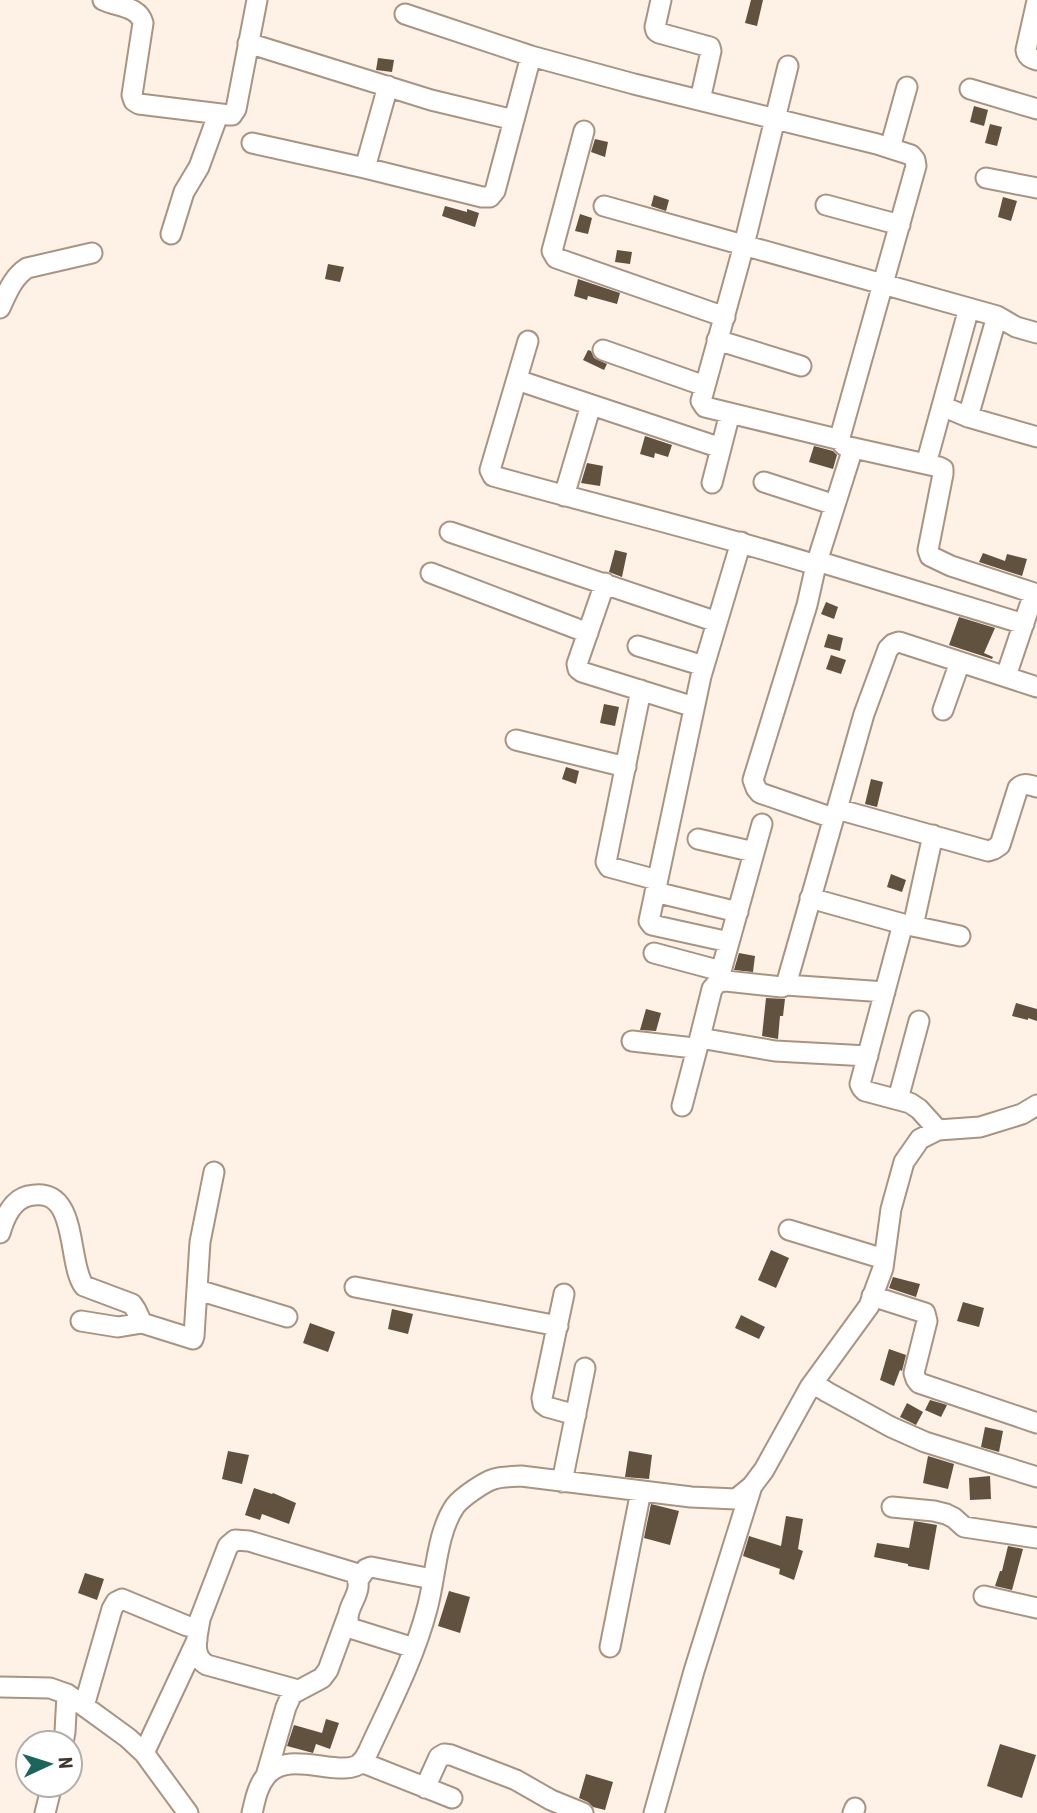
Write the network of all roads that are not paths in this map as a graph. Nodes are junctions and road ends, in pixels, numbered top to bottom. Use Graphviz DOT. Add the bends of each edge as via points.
graph roads {
  1 [pos="103,0"];
  2 [pos="257,0"];
  3 [pos="661,0"];
  4 [pos="1037,1"];
  5 [pos="405,14"];
  6 [pos="248,43"];
  7 [pos="531,56"];
  8 [pos="1037,60"];
  9 [pos="788,66"];
  10 [pos="388,86"];
  11 [pos="907,87"];
  12 [pos="970,89"];
  13 [pos="700,100"];
  14 [pos="1037,109"];
  15 [pos="218,115"];
  16 [pos="775,118"];
  17 [pos="514,120"];
  18 [pos="584,131"];
  19 [pos="252,143"];
  20 [pos="890,148"];
  21 [pos="365,168"];
  22 [pos="986,178"];
  23 [pos="1037,188"];
  24 [pos="826,205"];
  25 [pos="604,206"];
  26 [pos="900,225"];
  27 [pos="172,234"];
  28 [pos="744,245"];
  29 [pos="92,253"];
  30 [pos="884,284"];
  31 [pos="0,308"];
  32 [pos="969,308"];
  33 [pos="997,316"];
  34 [pos="725,317"];
  35 [pos="1037,333"];
  36 [pos="717,340"];
  37 [pos="528,341"];
  38 [pos="603,350"];
  39 [pos="801,366"];
  40 [pos="517,380"];
  41 [pos="705,386"];
  42 [pos="591,405"];
  43 [pos="942,406"];
  44 [pos="730,413"];
  45 [pos="968,417"];
  46 [pos="1037,437"];
  47 [pos="847,444"];
  48 [pos="721,448"];
  49 [pos="926,464"];
  50 [pos="764,482"];
  51 [pos="712,483"];
  52 [pos="564,496"];
  53 [pos="835,505"];
  54 [pos="450,532"];
  55 [pos="741,542"];
  56 [pos="817,563"];
  57 [pos="431,573"];
  58 [pos="605,583"];
  59 [pos="1036,593"];
  60 [pos="717,622"];
  61 [pos="1024,624"];
  62 [pos="588,633"];
  63 [pos="638,646"];
  64 [pos="960,662"];
  65 [pos="704,666"];
  66 [pos="1006,676"];
  67 [pos="1037,687"];
  68 [pos="642,690"];
  69 [pos="694,707"];
  70 [pos="943,710"];
  71 [pos="516,740"];
  72 [pos="626,767"];
  73 [pos="1037,788"];
  74 [pos="836,813"];
  75 [pos="762,824"];
  76 [pos="933,835"];
  77 [pos="698,839"];
  78 [pos="754,852"];
  79 [pos="656,886"];
  80 [pos="810,898"];
  81 [pos="738,912"];
  82 [pos="908,925"];
  83 [pos="960,936"];
  84 [pos="729,942"];
  85 [pos="654,953"];
  86 [pos="720,977"];
  87 [pos="786,985"];
  88 [pos="885,992"];
  89 [pos="919,1021"];
  90 [pos="632,1041"];
  91 [pos="699,1042"];
  92 [pos="868,1056"];
  93 [pos="898,1099"];
  94 [pos="1037,1105"];
  95 [pos="682,1106"];
  96 [pos="938,1130"];
  97 [pos="214,1172"];
  98 [pos="789,1230"];
  99 [pos="0,1233"];
  100 [pos="884,1259"];
  101 [pos="355,1287"];
  102 [pos="198,1290"];
  103 [pos="564,1294"];
  104 [pos="872,1296"];
  105 [pos="287,1317"];
  106 [pos="81,1321"];
  107 [pos="142,1323"];
  108 [pos="558,1326"];
  109 [pos="585,1368"];
  110 [pos="813,1383"];
  111 [pos="576,1415"];
  112 [pos="1037,1423"];
  113 [pos="1037,1477"];
  114 [pos="562,1482"];
  115 [pos="752,1486"];
  116 [pos="641,1491"];
  117 [pos="892,1507"];
  118 [pos="1037,1538"];
  119 [pos="432,1579"];
  120 [pos="358,1580"];
  121 [pos="984,1596"];
  122 [pos="1037,1608"];
  123 [pos="347,1618"];
  124 [pos="199,1629"];
  125 [pos="610,1647"];
  126 [pos="414,1648"];
  127 [pos="0,1687"];
  128 [pos="298,1690"];
  129 [pos="66,1694"];
  130 [pos="84,1706"];
  131 [pos="65,1729"];
  132 [pos="144,1753"];
  133 [pos="361,1762"];
  134 [pos="266,1776"];
  135 [pos="425,1788"];
  136 [pos="452,1798"];
  137 [pos="570,1811"];
  138 [pos="188,1813"];
  139 [pos="252,1813"];
  140 [pos="654,1813"];
  1 -- 15 [label="street" via="142,16 134,101"];
  2 -- 6 [label="street"];
  3 -- 13 [label="street" via="656,31 710,47"];
  4 -- 8 [label="street" via="1026,50"];
  5 -- 7 [label="street"];
  6 -- 10 [label="street"];
  6 -- 15 [label="street" via="234,112"];
  7 -- 13 [label="street"];
  7 -- 17 [label="street"];
  9 -- 16 [label="street"];
  10 -- 17 [label="street"];
  10 -- 21 [label="street"];
  11 -- 20 [label="street"];
  12 -- 14 [label="street"];
  13 -- 16 [label="street"];
  15 -- 27 [label="street" via="199,167 184,191"];
  16 -- 20 [label="street"];
  16 -- 28 [label="street"];
  17 -- 21 [label="street" via="490,197"];
  18 -- 34 [label="street" via="553,255"];
  19 -- 21 [label="street"];
  20 -- 26 [label="street" via="911,155 916,166"];
  22 -- 23 [label="street"];
  24 -- 26 [label="street"];
  25 -- 28 [label="street"];
  26 -- 30 [label="street"];
  28 -- 30 [label="street"];
  28 -- 34 [label="street"];
  29 -- 31 [label="street" via="27,268"];
  30 -- 32 [label="street"];
  30 -- 47 [label="street" via="840,437"];
  32 -- 33 [label="street"];
  32 -- 43 [label="street"];
  33 -- 35 [label="street"];
  33 -- 45 [label="street"];
  34 -- 36 [label="street"];
  36 -- 39 [label="street"];
  36 -- 41 [label="street"];
  37 -- 40 [label="street"];
  38 -- 41 [label="street"];
  40 -- 42 [label="street"];
  40 -- 52 [label="street" via="491,473"];
  41 -- 44 [label="street" via="702,404"];
  42 -- 48 [label="street"];
  42 -- 52 [label="street"];
  43 -- 45 [label="street"];
  43 -- 49 [label="street"];
  44 -- 47 [label="street"];
  44 -- 48 [label="street"];
  45 -- 46 [label="street"];
  47 -- 49 [label="street"];
  47 -- 53 [label="street"];
  48 -- 51 [label="street"];
  49 -- 59 [label="street" via="943,469 930,556"];
  50 -- 53 [label="street"];
  52 -- 55 [label="street"];
  53 -- 56 [label="street"];
  54 -- 58 [label="street"];
  55 -- 56 [label="street"];
  55 -- 60 [label="street"];
  56 -- 61 [label="street"];
  56 -- 74 [label="street" via="753,780 760,793 827,816"];
  57 -- 62 [label="street"];
  58 -- 60 [label="street"];
  58 -- 62 [label="street"];
  59 -- 61 [label="street"];
  60 -- 65 [label="street"];
  61 -- 66 [label="street"];
  62 -- 68 [label="street" via="578,668"];
  63 -- 65 [label="street"];
  64 -- 66 [label="street"];
  64 -- 70 [label="street"];
  64 -- 74 [label="street" via="899,642 888,649"];
  65 -- 69 [label="street"];
  66 -- 67 [label="street"];
  68 -- 69 [label="street"];
  68 -- 72 [label="street"];
  69 -- 79 [label="street"];
  71 -- 72 [label="street"];
  72 -- 79 [label="street" via="606,862"];
  73 -- 76 [label="street" via="1026,784 1018,788 1000,845 994,849"];
  74 -- 76 [label="street"];
  74 -- 80 [label="street"];
  75 -- 78 [label="street"];
  76 -- 82 [label="street"];
  77 -- 78 [label="street"];
  78 -- 81 [label="street"];
  79 -- 81 [label="street"];
  79 -- 84 [label="street" via="652,925"];
  80 -- 82 [label="street"];
  80 -- 87 [label="street"];
  81 -- 84 [label="street"];
  82 -- 83 [label="street"];
  82 -- 88 [label="street"];
  84 -- 86 [label="street"];
  85 -- 86 [label="street"];
  86 -- 87 [label="street"];
  86 -- 91 [label="street" via="712,989"];
  87 -- 88 [label="street"];
  88 -- 92 [label="street"];
  89 -- 93 [label="street"];
  90 -- 91 [label="street" via="688,1049"];
  91 -- 92 [label="street"];
  91 -- 95 [label="street"];
  92 -- 93 [label="street" via="862,1088"];
  93 -- 96 [label="street" via="919,1109"];
  94 -- 96 [label="street" via="980,1127"];
  96 -- 100 [label="street" via="920,1139 904,1162"];
  97 -- 102 [label="street" via="200,1242"];
  98 -- 100 [label="street"];
  99 -- 107 [label="street" via="21,1198 36,1195 55,1200 69,1225 80,1281 132,1304"];
  100 -- 104 [label="street"];
  101 -- 108 [label="street"];
  102 -- 105 [label="street"];
  102 -- 107 [label="street" via="193,1339"];
  103 -- 108 [label="street"];
  104 -- 110 [label="street"];
  104 -- 112 [label="street" via="925,1313 914,1373 919,1383"];
  106 -- 107 [label="street" via="118,1327"];
  108 -- 111 [label="street" via="543,1404"];
  109 -- 111 [label="street"];
  110 -- 113 [label="street" via="925,1442"];
  110 -- 115 [label="street"];
  111 -- 114 [label="street"];
  114 -- 116 [label="street"];
  114 -- 119 [label="street" via="521,1476 494,1479 473,1490 456,1505 444,1528"];
  115 -- 116 [label="street" via="736,1499"];
  115 -- 140 [label="street"];
  116 -- 125 [label="street"];
  117 -- 118 [label="street" via="934,1511 964,1527"];
  119 -- 120 [label="street" via="371,1567"];
  119 -- 126 [label="street"];
  120 -- 123 [label="street"];
  120 -- 124 [label="street" via="350,1570 235,1540"];
  121 -- 122 [label="street"];
  123 -- 126 [label="street" via="350,1628"];
  123 -- 128 [label="street" via="323,1678"];
  124 -- 128 [label="street" via="200,1661"];
  124 -- 130 [label="street" via="198,1624 193,1627 129,1601 116,1602"];
  124 -- 132 [label="street"];
  126 -- 133 [label="street"];
  127 -- 129 [label="street" via="50,1688"];
  128 -- 134 [label="street" via="286,1707"];
  129 -- 130 [label="street"];
  129 -- 131 [label="street"];
  130 -- 132 [label="street"];
  132 -- 138 [label="street"];
  133 -- 134 [label="street" via="347,1767 294,1763 281,1765"];
  133 -- 135 [label="street"];
  134 -- 139 [label="street"];
  135 -- 136 [label="street"];
  135 -- 137 [label="street" via="439,1757 451,1755 516,1780"];
}
